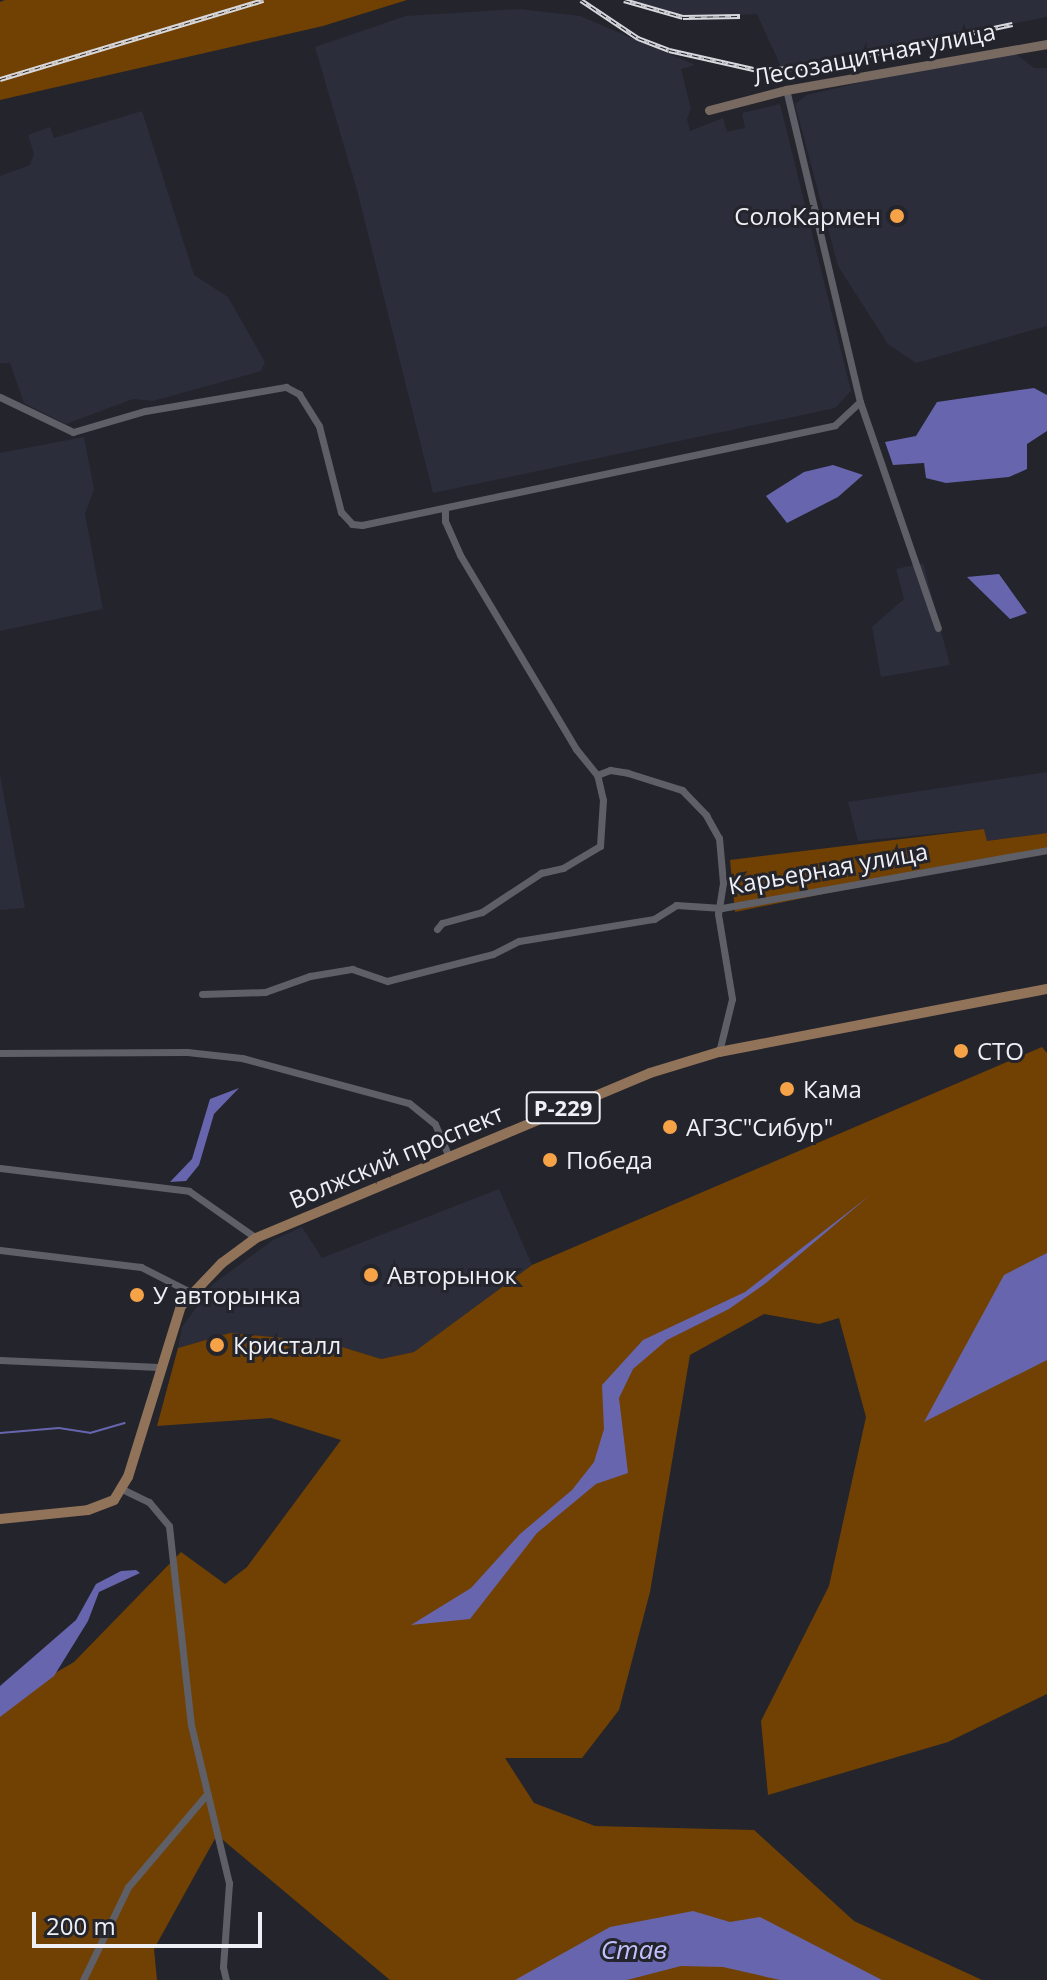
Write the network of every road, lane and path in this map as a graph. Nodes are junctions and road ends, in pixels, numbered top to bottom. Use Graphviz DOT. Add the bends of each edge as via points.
graph roads {
  1 [pos="1047,44"];
  2 [pos="786,90"];
  3 [pos="709,110"];
  4 [pos="0,397"];
  5 [pos="860,402"];
  6 [pos="445,509"];
  7 [pos="938,628"];
  8 [pos="597,775"];
  9 [pos="1047,850"];
  10 [pos="722,908"];
  11 [pos="437,929"];
  12 [pos="1047,989"];
  13 [pos="202,994"];
  14 [pos="719,1052"];
  15 [pos="0,1053"];
  16 [pos="448,1155"];
  17 [pos="0,1168"];
  18 [pos="256,1238"];
  19 [pos="0,1250"];
  20 [pos="192,1293"];
  21 [pos="0,1360"];
  22 [pos="159,1367"];
  23 [pos="122,1489"];
  24 [pos="0,1519"];
  25 [pos="206,1795"];
  26 [pos="83,1980"];
  27 [pos="226,1980"];
  1 -- 2 [label="street, Лесозащитная улица"];
  2 -- 3 [label="street, Лесозащитная улица"];
  2 -- 5 [label="street"];
  4 -- 6 [label="street" via="73,432 145,411 286,387 313,413 341,512 352,524"];
  5 -- 6 [label="street" via="835,425"];
  5 -- 7 [label="street"];
  6 -- 8 [label="street" via="460,555 576,749"];
  8 -- 10 [label="street" via="610,770 628,773 692,798 719,838"];
  8 -- 11 [label="street" via="603,800 600,846 541,873 482,912"];
  9 -- 10 [label="street, Карьерная улица"];
  10 -- 13 [label="street, Карьерная улица" via="676,905 654,919 519,941 493,954 387,981 352,969 265,992"];
  10 -- 14 [label="street" via="718,914 732,1017"];
  12 -- 14 [label="main road, Волжский проспект / Р-229"];
  14 -- 16 [label="main road, Волжский проспект / Р-229" via="650,1073"];
  15 -- 16 [label="street" via="187,1052 242,1058 409,1103 435,1124"];
  16 -- 18 [label="main road, Волжский проспект / Р-229"];
  17 -- 18 [label="street" via="189,1191"];
  18 -- 20 [label="main road, Волжский проспект / Р-229"];
  19 -- 20 [label="street" via="141,1267"];
  20 -- 22 [label="main road, Волжский проспект / Р-229" via="174,1319"];
  21 -- 22 [label="street"];
  22 -- 23 [label="main road, Волжский проспект / Р-229"];
  23 -- 24 [label="main road" via="103,1506"];
  23 -- 25 [label="street" via="149,1502 169,1526 191,1725"];
  25 -- 26 [label="street" via="128,1887"];
  25 -- 27 [label="street" via="229,1883"];
}
